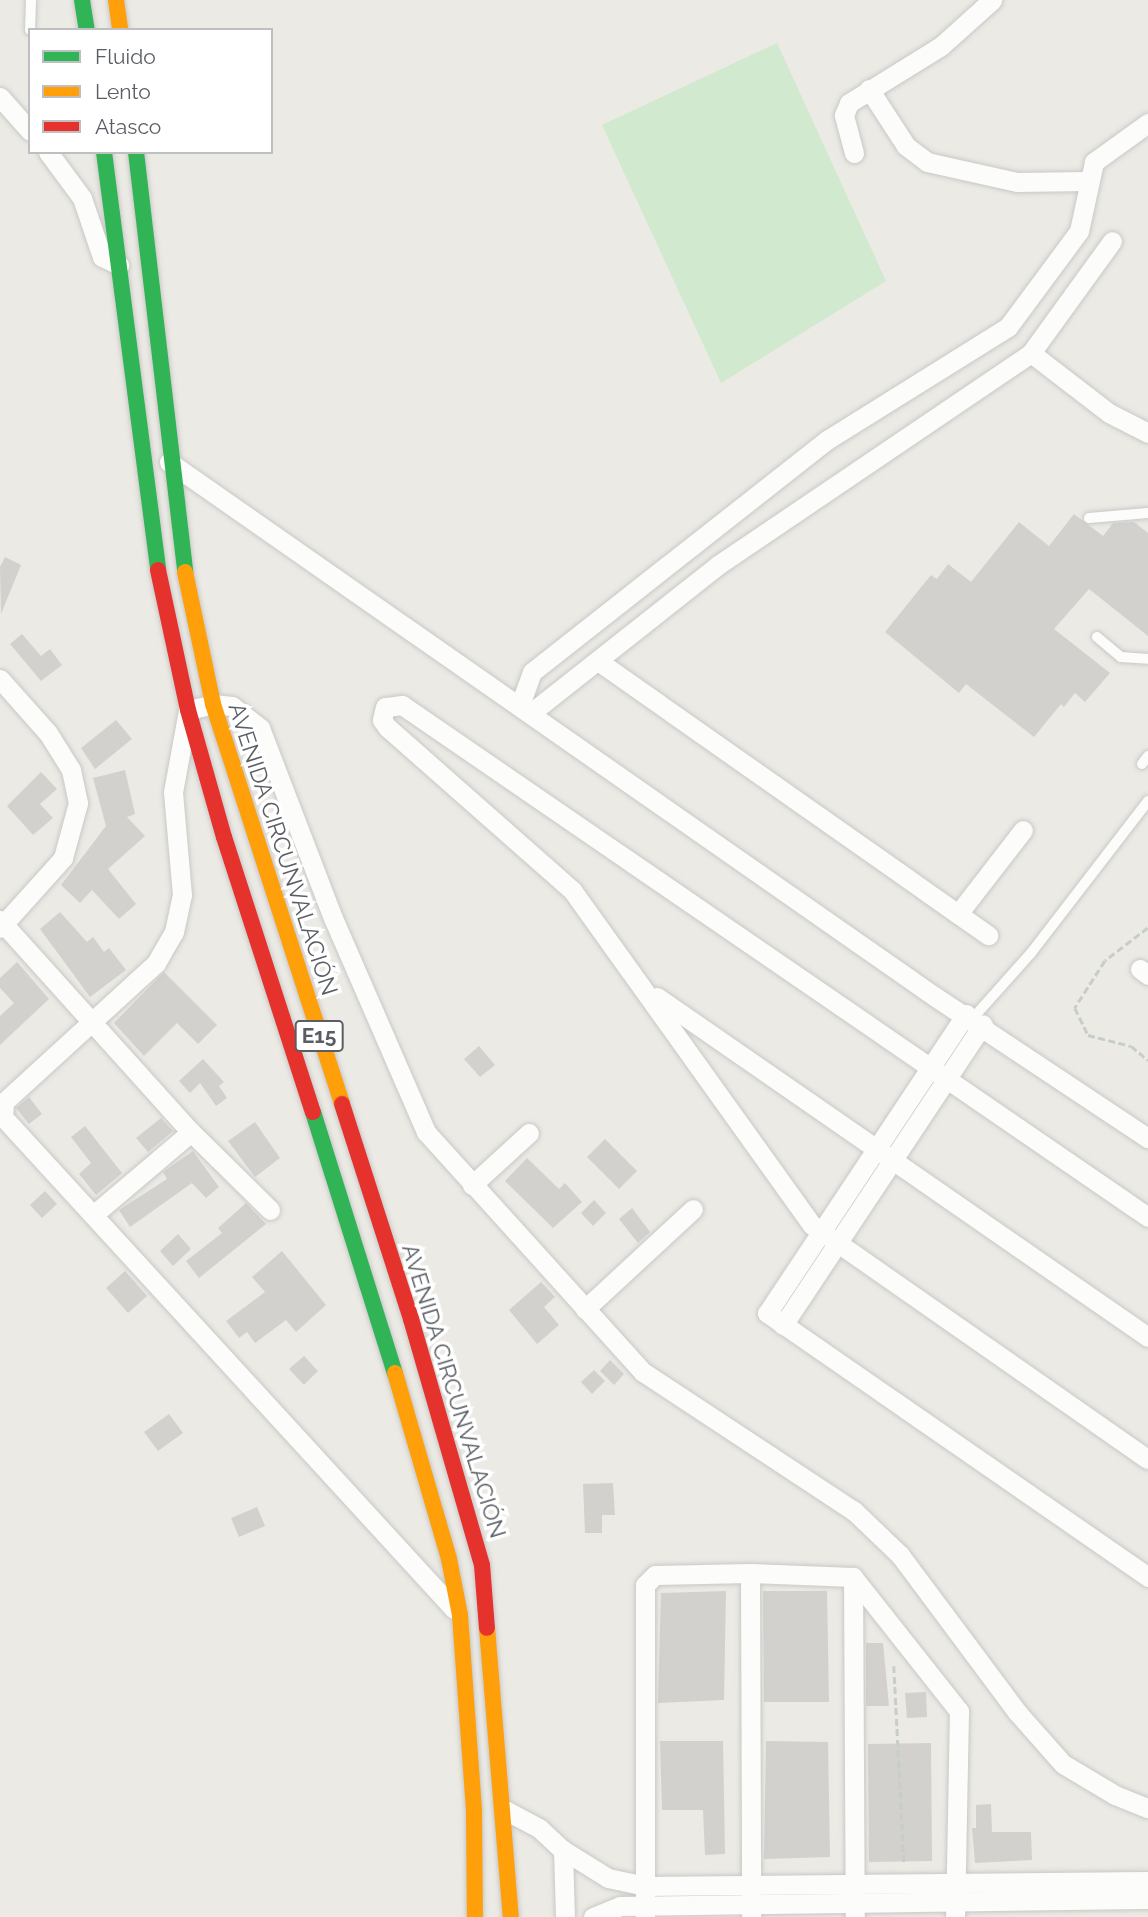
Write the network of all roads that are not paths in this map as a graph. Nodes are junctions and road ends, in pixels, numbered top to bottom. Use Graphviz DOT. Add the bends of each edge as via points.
graph roads {
  1 [pos="31,0"];
  2 [pos="82,0"];
  3 [pos="116,0"];
  4 [pos="992,0"];
  5 [pos="30,28"];
  6 [pos="87,28"];
  7 [pos="120,28"];
  8 [pos="869,89"];
  9 [pos="0,97"];
  10 [pos="1148,123"];
  11 [pos="28,129"];
  12 [pos="854,153"];
  13 [pos="49,154"];
  14 [pos="104,154"];
  15 [pos="136,154"];
  16 [pos="1087,181"];
  17 [pos="1112,241"];
  18 [pos="120,265"];
  19 [pos="151,270"];
  20 [pos="1031,353"];
  21 [pos="1148,433"];
  22 [pos="141,439"];
  23 [pos="170,462"];
  24 [pos="1148,513"];
  25 [pos="1089,517"];
  26 [pos="1097,637"];
  27 [pos="1148,659"];
  28 [pos="597,661"];
  29 [pos="0,679"];
  30 [pos="213,704"];
  31 [pos="526,709"];
  32 [pos="188,710"];
  33 [pos="1148,801"];
  34 [pos="1023,830"];
  35 [pos="958,914"];
  36 [pos="1,924"];
  37 [pos="988,935"];
  38 [pos="644,988"];
  39 [pos="974,1019"];
  40 [pos="93,1020"];
  41 [pos="938,1074"];
  42 [pos="191,1132"];
  43 [pos="529,1133"];
  44 [pos="1148,1138"];
  45 [pos="883,1156"];
  46 [pos="472,1185"];
  47 [pos="694,1209"];
  48 [pos="270,1210"];
  49 [pos="93,1215"];
  50 [pos="1148,1217"];
  51 [pos="828,1239"];
  52 [pos="585,1309"];
  53 [pos="1148,1338"];
  54 [pos="1148,1459"];
  55 [pos="750,1573"];
  56 [pos="853,1577"];
  57 [pos="1148,1577"];
  58 [pos="460,1615"];
  59 [pos="1148,1808"];
  60 [pos="505,1810"];
  61 [pos="563,1850"];
  62 [pos="1148,1881"];
  63 [pos="645,1886"];
  64 [pos="1148,1899"];
  65 [pos="955,1900"];
  66 [pos="1061,1900"];
  67 [pos="855,1901"];
  68 [pos="751,1902"];
  69 [pos="645,1912"];
  70 [pos="475,1917"];
  71 [pos="511,1917"];
  72 [pos="565,1917"];
  73 [pos="593,1917"];
  1 -- 5 [label="lane"];
  2 -- 6 [label="highway"];
  3 -- 7 [label="highway"];
  4 -- 8 [label="street" via="941,46"];
  8 -- 12 [label="street" via="845,108"];
  8 -- 16 [label="street" via="906,146 927,162 1017,183"];
  9 -- 11 [label="street"];
  10 -- 16 [label="street" via="1094,162"];
  13 -- 18 [label="street" via="82,198 102,257"];
  14 -- 18 [label="highway, E15"];
  15 -- 19 [label="highway, AVENIDA CIRCUNVALACIÓN / E15"];
  16 -- 31 [label="street" via="1079,231 1008,327 827,440 532,672"];
  17 -- 20 [label="street"];
  18 -- 19 [label="street"];
  18 -- 22 [label="highway, E15"];
  19 -- 23 [label="highway, AVENIDA CIRCUNVALACIÓN / E15"];
  20 -- 21 [label="street" via="1109,414"];
  20 -- 28 [label="street" via="718,565"];
  22 -- 23 [label="street"];
  22 -- 32 [label="highway, E15" via="152,542"];
  23 -- 30 [label="highway, AVENIDA CIRCUNVALACIÓN / E15" via="190,606"];
  23 -- 31 [label="street"];
  24 -- 25 [label="lane"];
  26 -- 27 [label="lane" via="1121,657"];
  28 -- 31 [label="street"];
  28 -- 35 [label="street"];
  29 -- 36 [label="street" via="48,733 71,770 78,803 63,858"];
  30 -- 32 [label="street"];
  30 -- 46 [label="street" via="232,706 260,728 419,1122"];
  30 -- 60 [label="highway, AVENIDA CIRCUNVALACIÓN / E15" via="411,1319 482,1565"];
  31 -- 39 [label="street"];
  32 -- 40 [label="street" via="173,792 182,895 174,932 156,963"];
  32 -- 58 [label="highway, E15" via="224,837 391,1356 449,1559"];
  33 -- 39 [label="lane"];
  34 -- 35 [label="street"];
  35 -- 37 [label="street"];
  36 -- 40 [label="street"];
  38 -- 41 [label="street" via="572,890 387,727 382,720 385,707 402,705"];
  38 -- 45 [label="street"];
  38 -- 51 [label="street"];
  39 -- 41 [label="street"];
  39 -- 44 [label="street"];
  40 -- 42 [label="street"];
  40 -- 49 [label="street" via="1,1108 3,1117"];
  41 -- 45 [label="street"];
  41 -- 50 [label="street"];
  42 -- 48 [label="street"];
  42 -- 49 [label="street"];
  43 -- 46 [label="street"];
  45 -- 51 [label="street"];
  45 -- 53 [label="street"];
  46 -- 52 [label="street"];
  47 -- 52 [label="street"];
  49 -- 58 [label="street"];
  51 -- 54 [label="street"];
  51 -- 57 [label="street" via="783,1325"];
  52 -- 59 [label="street" via="643,1372 854,1511 900,1555 1017,1712 1063,1764 1115,1795"];
  55 -- 56 [label="street"];
  55 -- 63 [label="street" via="655,1575 645,1585"];
  55 -- 68 [label="street"];
  56 -- 65 [label="street" via="959,1711"];
  56 -- 67 [label="street"];
  58 -- 70 [label="highway, E15" via="474,1811"];
  60 -- 61 [label="street" via="539,1828"];
  60 -- 71 [label="highway, AVENIDA CIRCUNVALACIÓN / E15"];
  61 -- 63 [label="street" via="608,1878"];
  61 -- 72 [label="street"];
  62 -- 66 [label="street"];
  63 -- 68 [label="street"];
  63 -- 69 [label="street"];
  64 -- 66 [label="street"];
  65 -- 66 [label="street"];
  65 -- 67 [label="street"];
  65 -- 67 [label="street" via="905,1885"];
  67 -- 68 [label="street"];
  68 -- 69 [label="street"];
  69 -- 73 [label="street" via="612,1908"];
}
